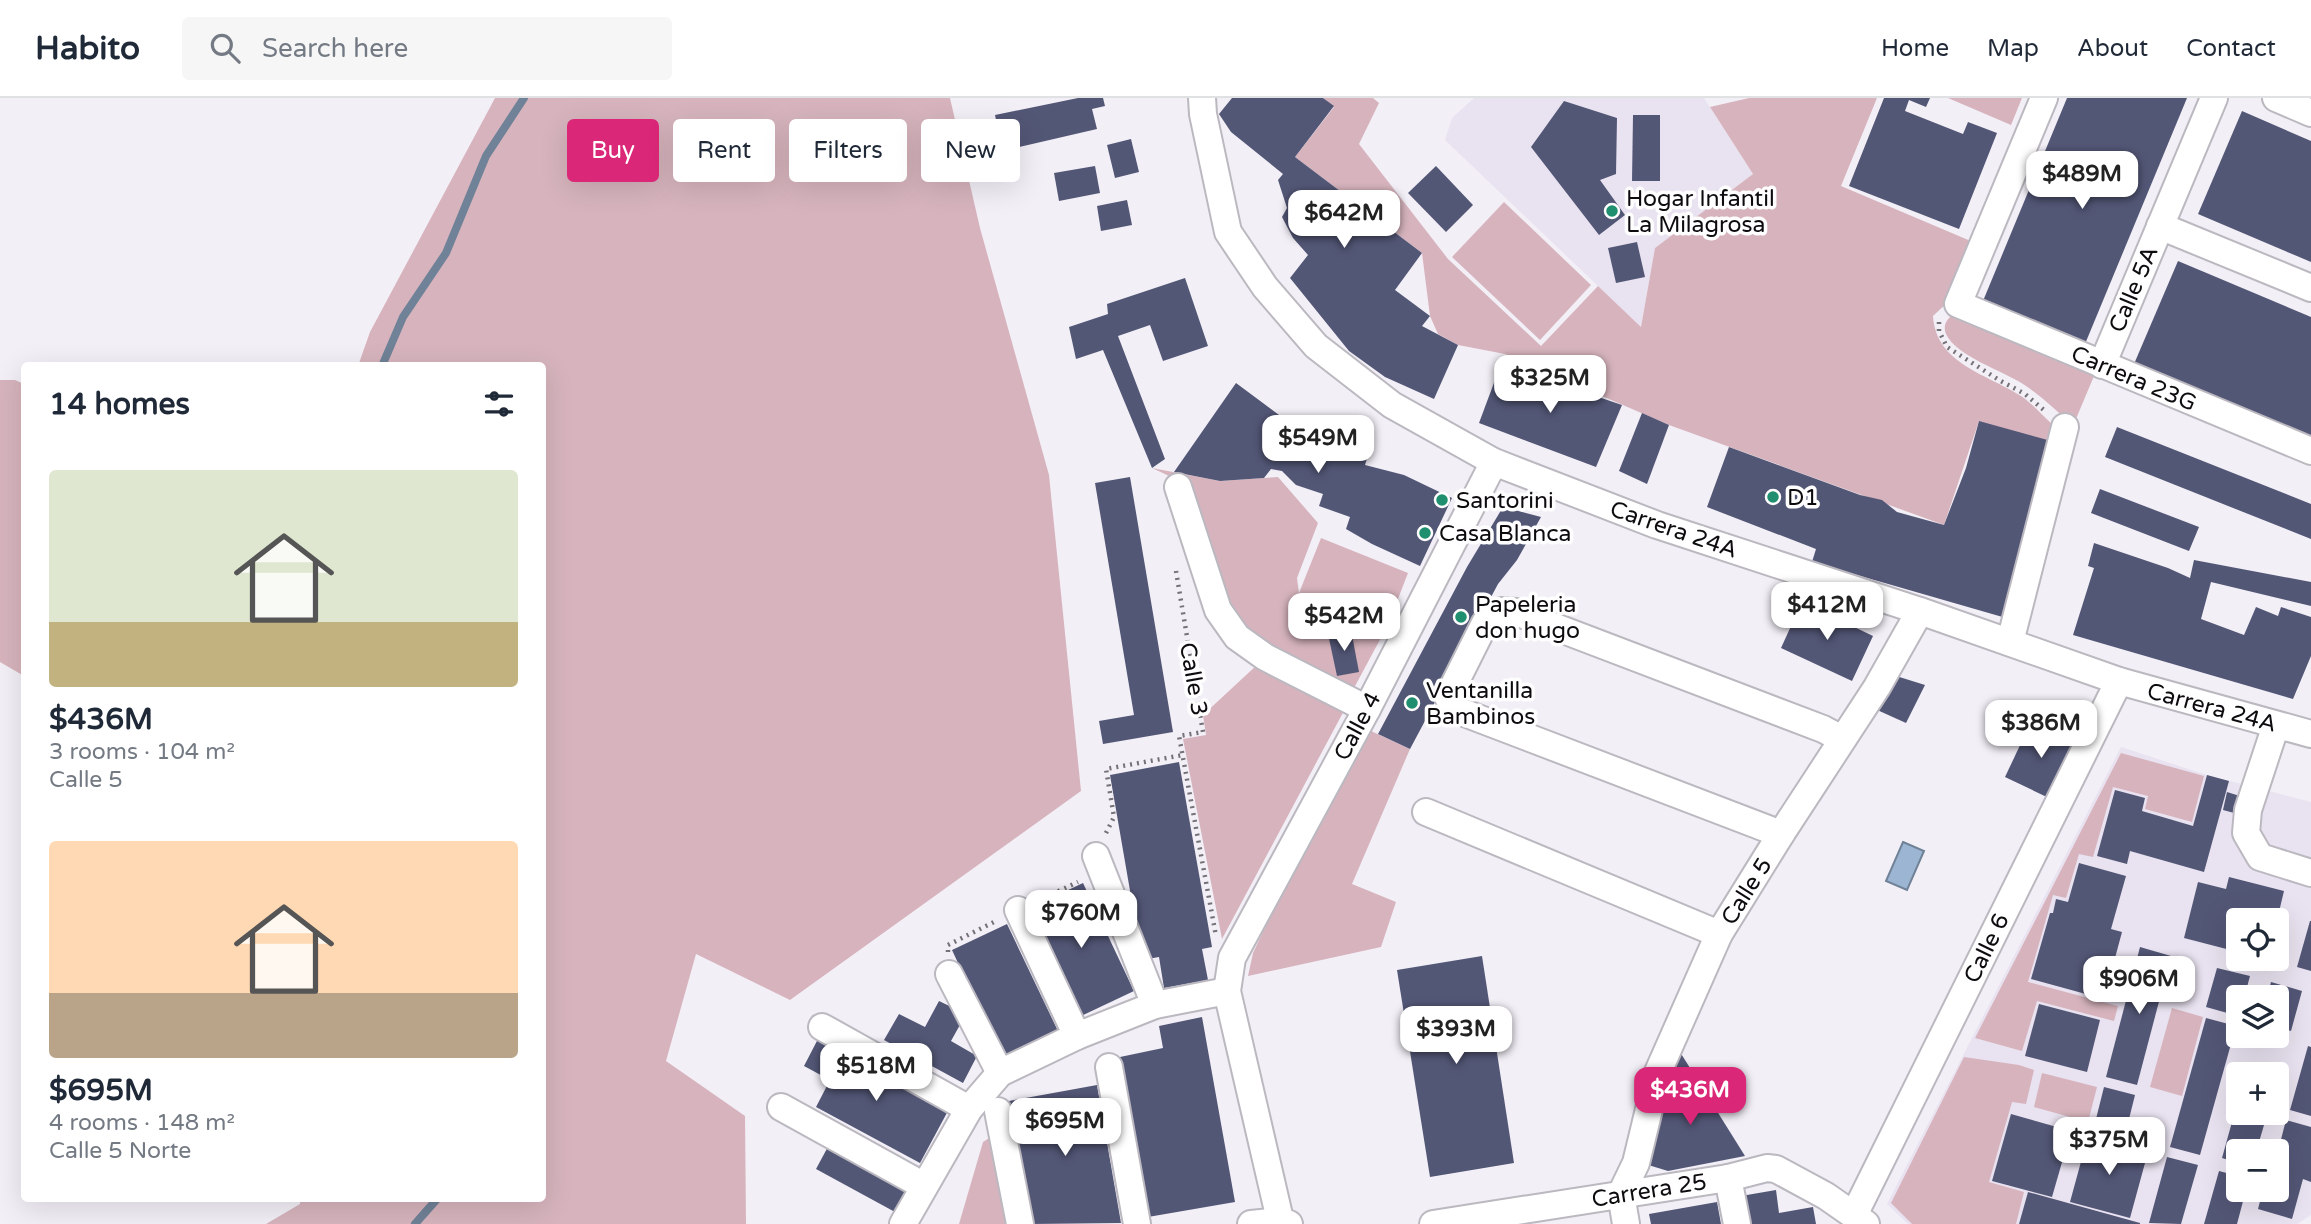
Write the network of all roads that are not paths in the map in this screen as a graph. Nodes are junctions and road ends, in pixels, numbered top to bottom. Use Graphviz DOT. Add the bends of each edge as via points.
graph roads {
  1 [pos="2044,98"];
  2 [pos="2214,98"];
  3 [pos="2276,98"];
  4 [pos="1197,103"];
  5 [pos="2311,113"];
  6 [pos="2160,226"];
  7 [pos="2311,288"];
  8 [pos="2102,365"];
  9 [pos="2065,427"];
  10 [pos="2311,451"];
  11 [pos="1494,462"];
  12 [pos="1178,487"];
  13 [pos="1920,611"];
  14 [pos="2010,642"];
  15 [pos="2119,681"];
  16 [pos="1367,709"];
  17 [pos="2276,725"];
  18 [pos="2311,734"];
  19 [pos="1842,739"];
  20 [pos="1426,812"];
  21 [pos="1781,834"];
  22 [pos="1096,856"];
  23 [pos="2311,873"];
  24 [pos="1018,910"];
  25 [pos="1719,934"];
  26 [pos="949,974"];
  27 [pos="1227,992"];
  28 [pos="1155,1005"];
  29 [pos="822,1027"];
  30 [pos="1077,1035"];
  31 [pos="1109,1067"];
  32 [pos="1000,1073"];
  33 [pos="781,1107"];
  34 [pos="969,1109"];
  35 [pos="998,1111"];
  36 [pos="1728,1178"];
  37 [pos="924,1186"];
  38 [pos="1621,1194"];
  39 [pos="1519,1218"];
  40 [pos="1860,1220"];
  41 [pos="1284,1223"];
  42 [pos="903,1224"];
  43 [pos="1020,1224"];
  44 [pos="1137,1224"];
  45 [pos="1251,1224"];
  46 [pos="1433,1224"];
  47 [pos="1626,1224"];
  48 [pos="1737,1224"];
  1 -- 8 [label="street, Carrera 23G" via="1958,304"];
  2 -- 6 [label="street, Calle 5A"];
  3 -- 5 [label="street"];
  4 -- 11 [label="street, Carrera 24A" via="1228,232 1265,287 1316,346 1392,405"];
  6 -- 7 [label="street"];
  6 -- 8 [label="street, Calle 5A"];
  8 -- 10 [label="street, Carrera 23G"];
  9 -- 14 [label="street"];
  11 -- 13 [label="street, Carrera 24A" via="1657,526"];
  11 -- 16 [label="street, Calle 4"];
  12 -- 16 [label="street" via="1218,610 1237,637 1265,657"];
  13 -- 14 [label="street, Carrera 24A"];
  13 -- 19 [label="street, Calle 5"];
  14 -- 15 [label="street, Carrera 24A"];
  15 -- 17 [label="street, Carrera 24A"];
  15 -- 40 [label="street, Calle 6"];
  16 -- 27 [label="street, Calle 4" via="1232,958"];
  17 -- 18 [label="street, Carrera 24A"];
  17 -- 23 [label="street" via="2248,810 2246,833 2260,857"];
  19 -- 21 [label="street, Calle 5"];
  19 -- 21 [label="street" via="1516,612 1501,611 1485,623 1448,697 1454,709"];
  20 -- 25 [label="street"];
  21 -- 25 [label="street, Calle 5"];
  22 -- 28 [label="street"];
  24 -- 30 [label="street"];
  25 -- 38 [label="street, Calle 5" via="1658,1072 1636,1163"];
  26 -- 32 [label="street"];
  27 -- 28 [label="street"];
  27 -- 41 [label="street"];
  28 -- 30 [label="street"];
  29 -- 34 [label="street"];
  30 -- 32 [label="street"];
  31 -- 44 [label="street"];
  32 -- 34 [label="street"];
  33 -- 37 [label="street"];
  34 -- 37 [label="street"];
  35 -- 43 [label="street"];
  36 -- 38 [label="street, Carrera 25"];
  36 -- 40 [label="street, Carrera 25" via="1776,1169"];
  36 -- 48 [label="street"];
  37 -- 42 [label="street"];
  38 -- 39 [label="street, Carrera 25"];
  38 -- 47 [label="street"];
  39 -- 46 [label="street, Carrera 25"];
  41 -- 45 [label="street"];
}
